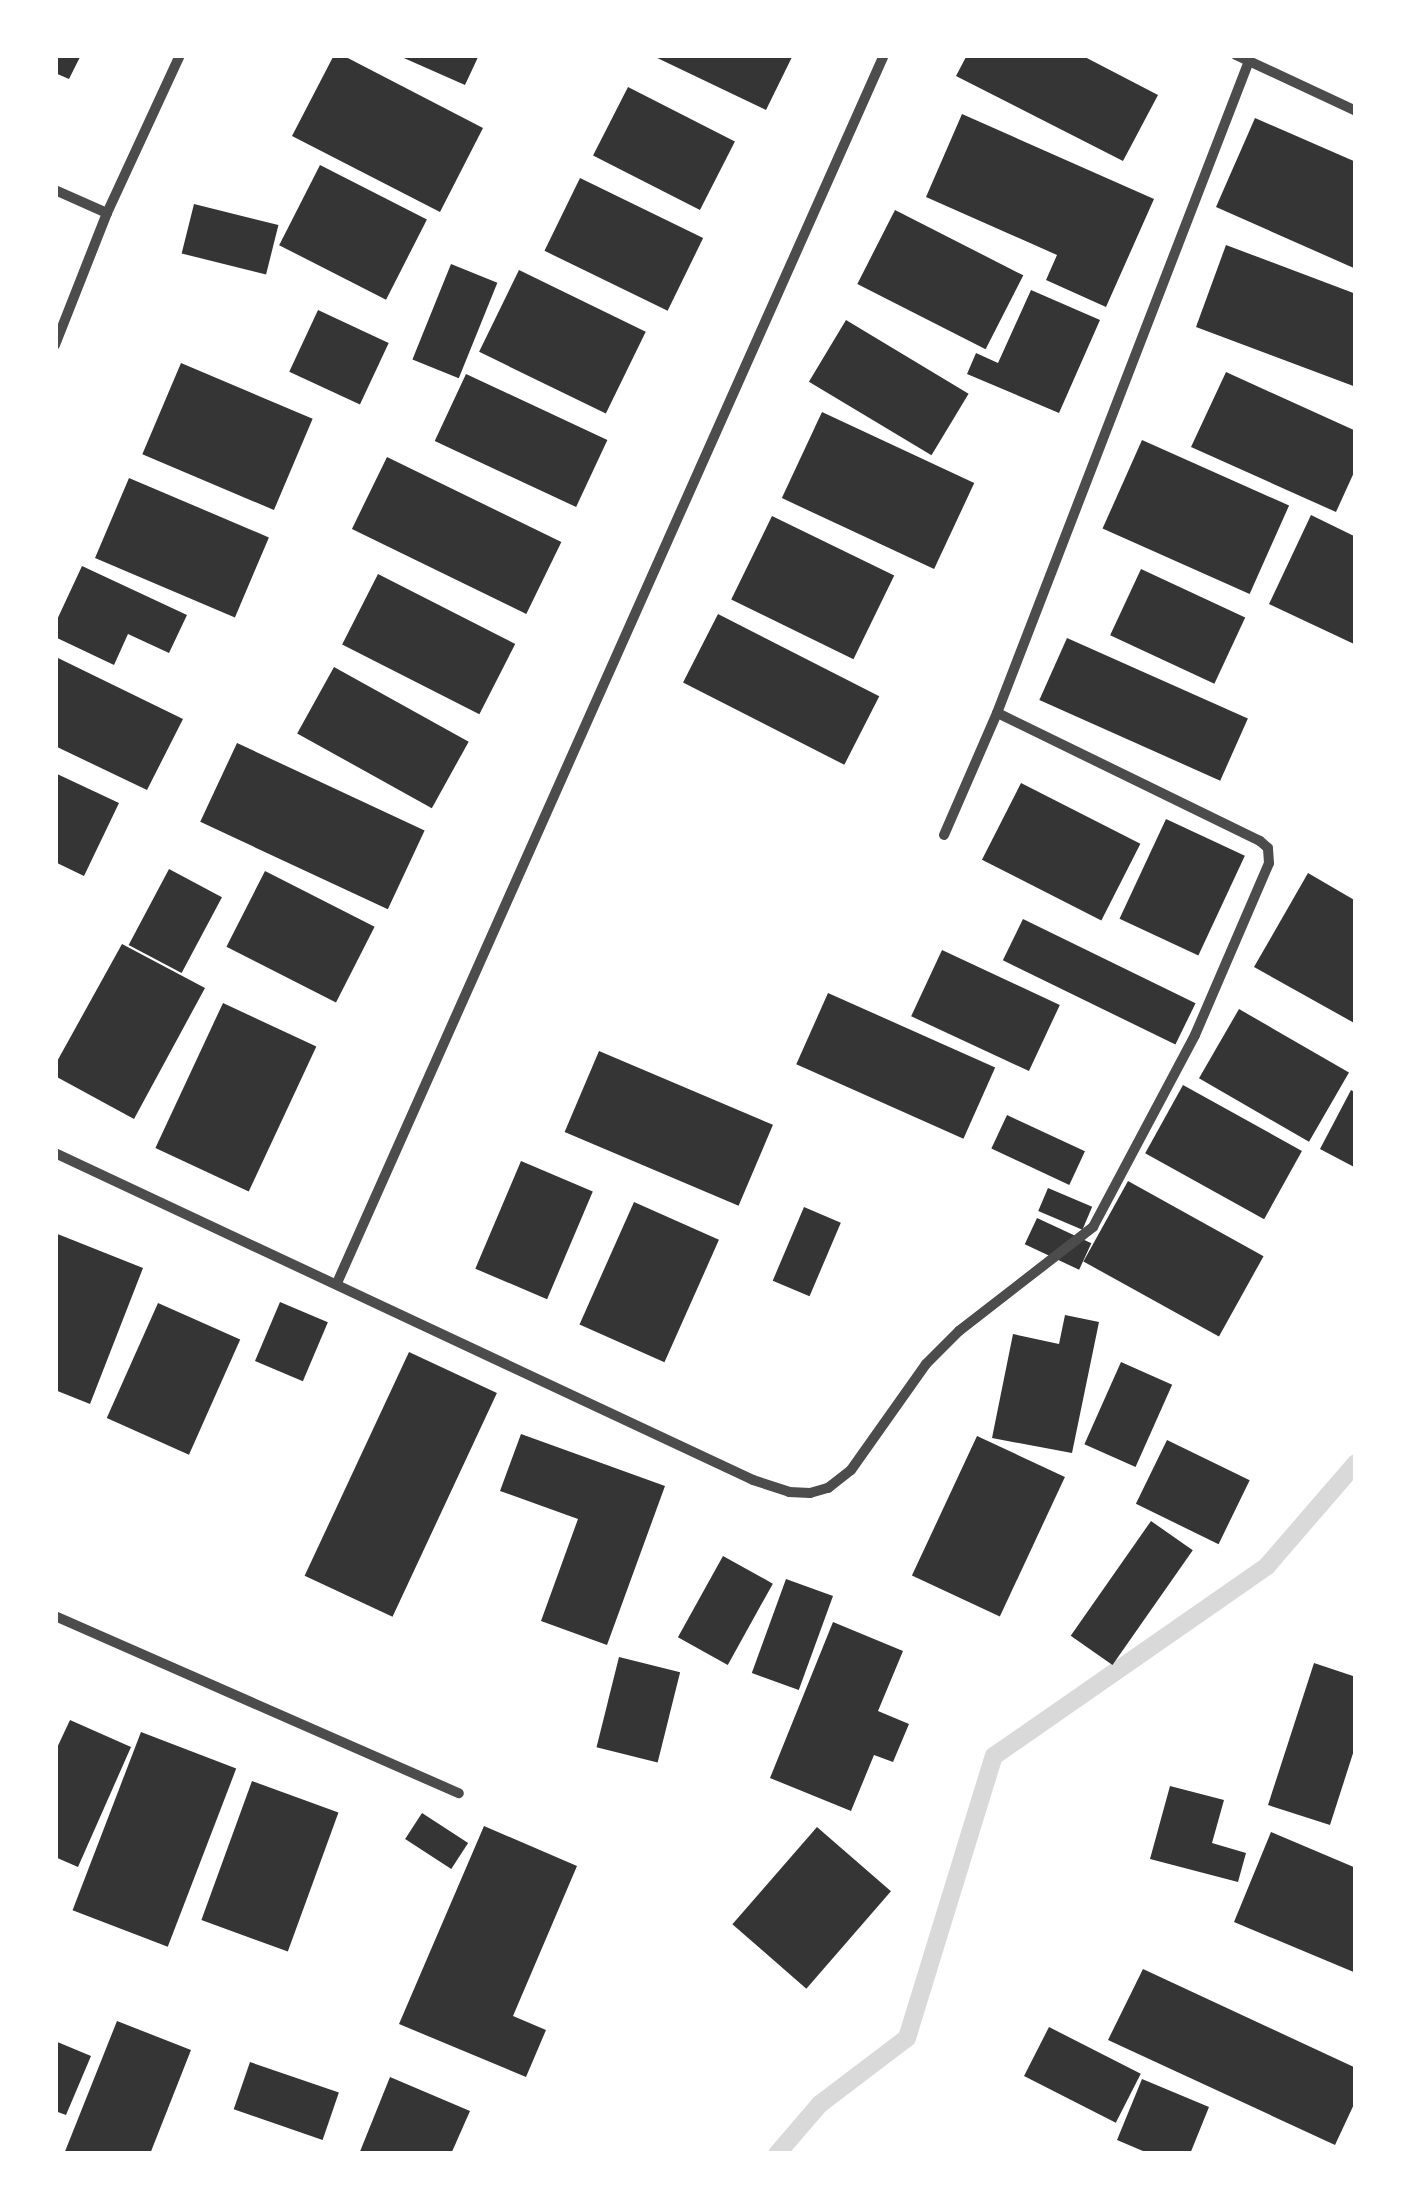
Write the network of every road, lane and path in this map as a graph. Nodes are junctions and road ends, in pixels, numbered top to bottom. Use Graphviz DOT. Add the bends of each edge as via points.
graph roads {
  1 [pos="180,55"];
  2 [pos="884,55"];
  3 [pos="1236,55"];
  4 [pos="1249,61"];
  5 [pos="1356,111"];
  6 [pos="55,190"];
  7 [pos="107,213"];
  8 [pos="55,345"];
  9 [pos="997,713"];
  10 [pos="944,835"];
  11 [pos="55,1153"];
  12 [pos="336,1283"];
  13 [pos="55,1616"];
  14 [pos="460,1793"];
  1 -- 7 [label="street"];
  2 -- 12 [label="street"];
  3 -- 4 [label="street"];
  4 -- 5 [label="street"];
  4 -- 9 [label="street"];
  6 -- 7 [label="street"];
  7 -- 8 [label="street"];
  9 -- 10 [label="street"];
  9 -- 12 [label="street" via="1260,841 1271,855 1195,1035 1093,1227 926,1364 851,1470 810,1494 754,1480"];
  11 -- 12 [label="street"];
  13 -- 14 [label="street"];
}
